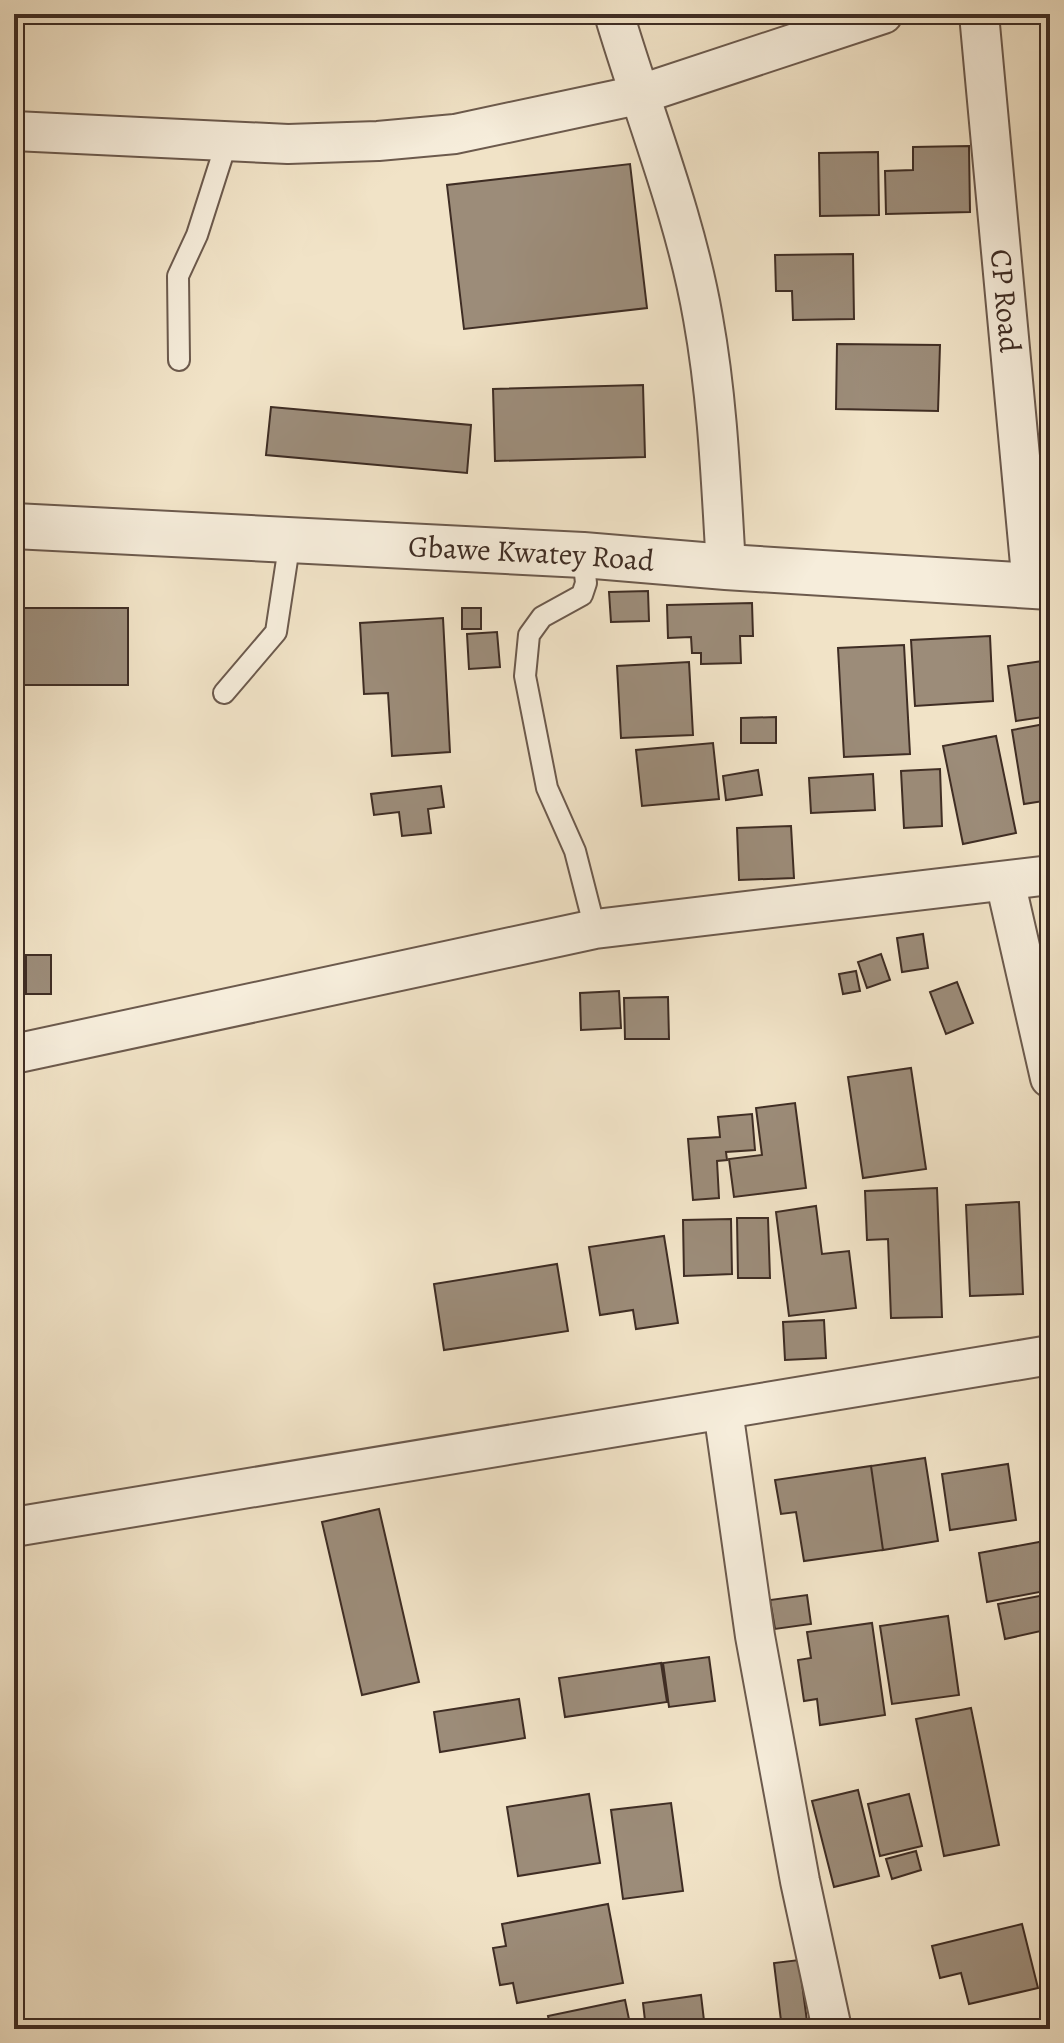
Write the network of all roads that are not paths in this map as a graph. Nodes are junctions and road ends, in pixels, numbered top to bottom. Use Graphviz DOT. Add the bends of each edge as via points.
graph roads {
  1 [pos="614,14"];
  2 [pos="883,14"];
  3 [pos="979,14"];
  4 [pos="638,95"];
  5 [pos="14,131"];
  6 [pos="227,141"];
  7 [pos="179,360"];
  8 [pos="14,526"];
  9 [pos="290,540"];
  10 [pos="583,555"];
  11 [pos="726,567"];
  12 [pos="1041,587"];
  13 [pos="224,693"];
  14 [pos="1050,875"];
  15 [pos="1005,881"];
  16 [pos="595,929"];
  17 [pos="14,1054"];
  18 [pos="1050,1078"];
  19 [pos="1050,1355"];
  20 [pos="723,1410"];
  21 [pos="14,1527"];
  22 [pos="832,2029"];
  1 -- 4 [label="street"];
  2 -- 4 [label="street"];
  3 -- 12 [label="street, CP Road"];
  4 -- 6 [label="street" via="455,134 318,143"];
  4 -- 11 [label="street" via="684,236 703,318 717,422"];
  5 -- 6 [label="street"];
  6 -- 7 [label="lane" via="178,276"];
  8 -- 9 [label="street, Gbawe Kwatey Road"];
  9 -- 10 [label="street, Gbawe Kwatey Road"];
  9 -- 13 [label="lane" via="276,632"];
  10 -- 11 [label="street, Gbawe Kwatey Road"];
  10 -- 16 [label="lane" via="582,595 542,617 529,635 525,676 547,788 575,851"];
  11 -- 12 [label="street, Gbawe Kwatey Road"];
  14 -- 15 [label="street"];
  15 -- 16 [label="street"];
  15 -- 18 [label="street"];
  16 -- 17 [label="street"];
  19 -- 20 [label="street"];
  20 -- 21 [label="street"];
  20 -- 22 [label="street" via="755,1636"];
}
